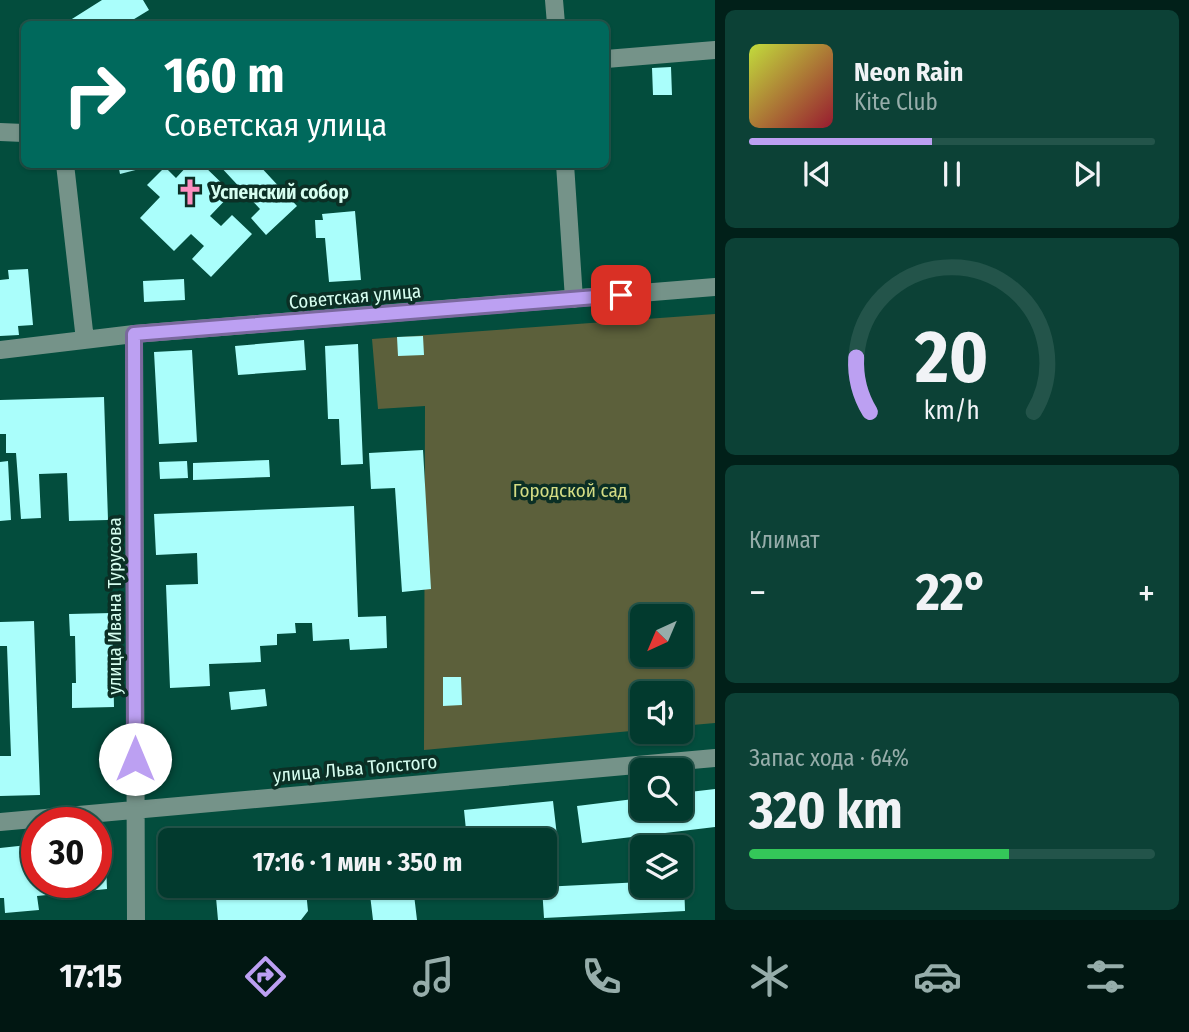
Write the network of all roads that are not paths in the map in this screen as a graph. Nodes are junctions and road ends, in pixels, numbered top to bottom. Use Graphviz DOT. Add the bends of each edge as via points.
graph roads {
  1 [pos="554,0"];
  2 [pos="556,21"];
  3 [pos="715,50"];
  4 [pos="609,59"];
  5 [pos="0,132"];
  6 [pos="21,133"];
  7 [pos="65,168"];
  8 [pos="565,168"];
  9 [pos="715,287"];
  10 [pos="574,299"];
  11 [pos="134,334"];
  12 [pos="85,340"];
  13 [pos="0,350"];
  14 [pos="715,758"];
  15 [pos="136,812"];
  16 [pos="0,822"];
  17 [pos="136,920"];
  1 -- 2 [label="street"];
  3 -- 4 [label="street"];
  5 -- 6 [label="street"];
  7 -- 12 [label="street"];
  8 -- 10 [label="street"];
  9 -- 10 [label="street, Советская улица"];
  10 -- 11 [label="street, Советская улица"];
  11 -- 12 [label="street, Советская улица"];
  11 -- 15 [label="street, улица Ивана Турусова"];
  12 -- 13 [label="street, Советская улица"];
  14 -- 15 [label="street, улица Льва Толстого"];
  15 -- 16 [label="street, улица Льва Толстого"];
  15 -- 17 [label="street, улица Ивана Турусова"];
}
